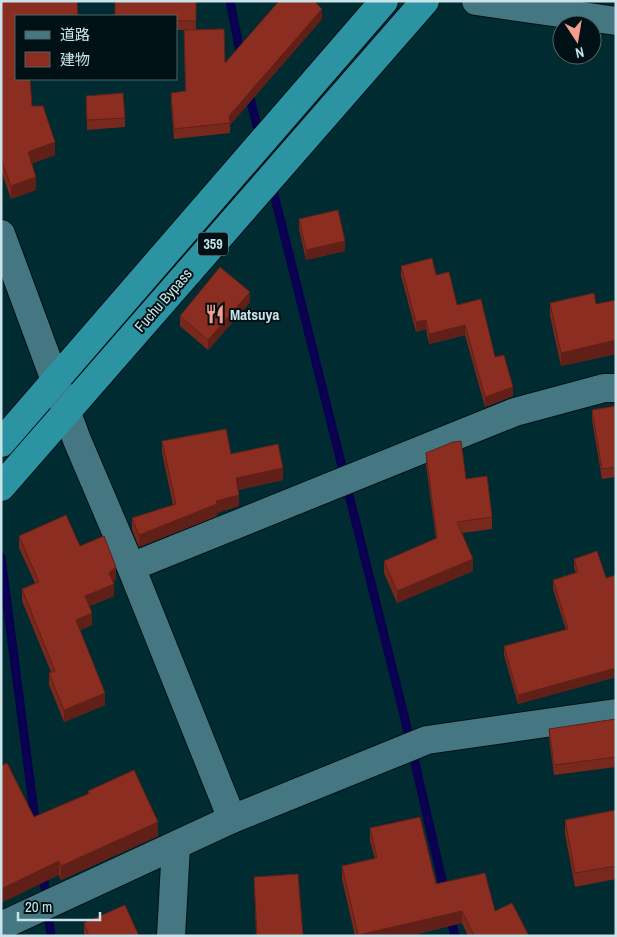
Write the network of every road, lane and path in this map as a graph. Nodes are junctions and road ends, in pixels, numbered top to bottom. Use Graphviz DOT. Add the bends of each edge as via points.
graph roads {
  1 [pos="384,1"];
  2 [pos="425,1"];
  3 [pos="476,1"];
  4 [pos="616,21"];
  5 [pos="1,234"];
  6 [pos="55,382"];
  7 [pos="616,388"];
  8 [pos="68,410"];
  9 [pos="1,443"];
  10 [pos="1,487"];
  11 [pos="131,567"];
  12 [pos="616,714"];
  13 [pos="232,819"];
  14 [pos="176,846"];
  15 [pos="1,926"];
  16 [pos="171,936"];
  1 -- 6 [label="highway, Fuchu Bypass / 359"];
  2 -- 8 [label="highway, Fuchu Bypass / 359"];
  3 -- 4 [label="street"];
  5 -- 6 [label="street"];
  6 -- 8 [label="street"];
  6 -- 9 [label="highway, Fuchu Bypass / 359"];
  7 -- 11 [label="street" via="604,388 516,412"];
  8 -- 10 [label="highway, Fuchu Bypass / 359"];
  8 -- 11 [label="street" via="77,440"];
  11 -- 13 [label="street"];
  12 -- 13 [label="street" via="427,740"];
  13 -- 14 [label="street"];
  14 -- 15 [label="street"];
  14 -- 16 [label="street"];
}
